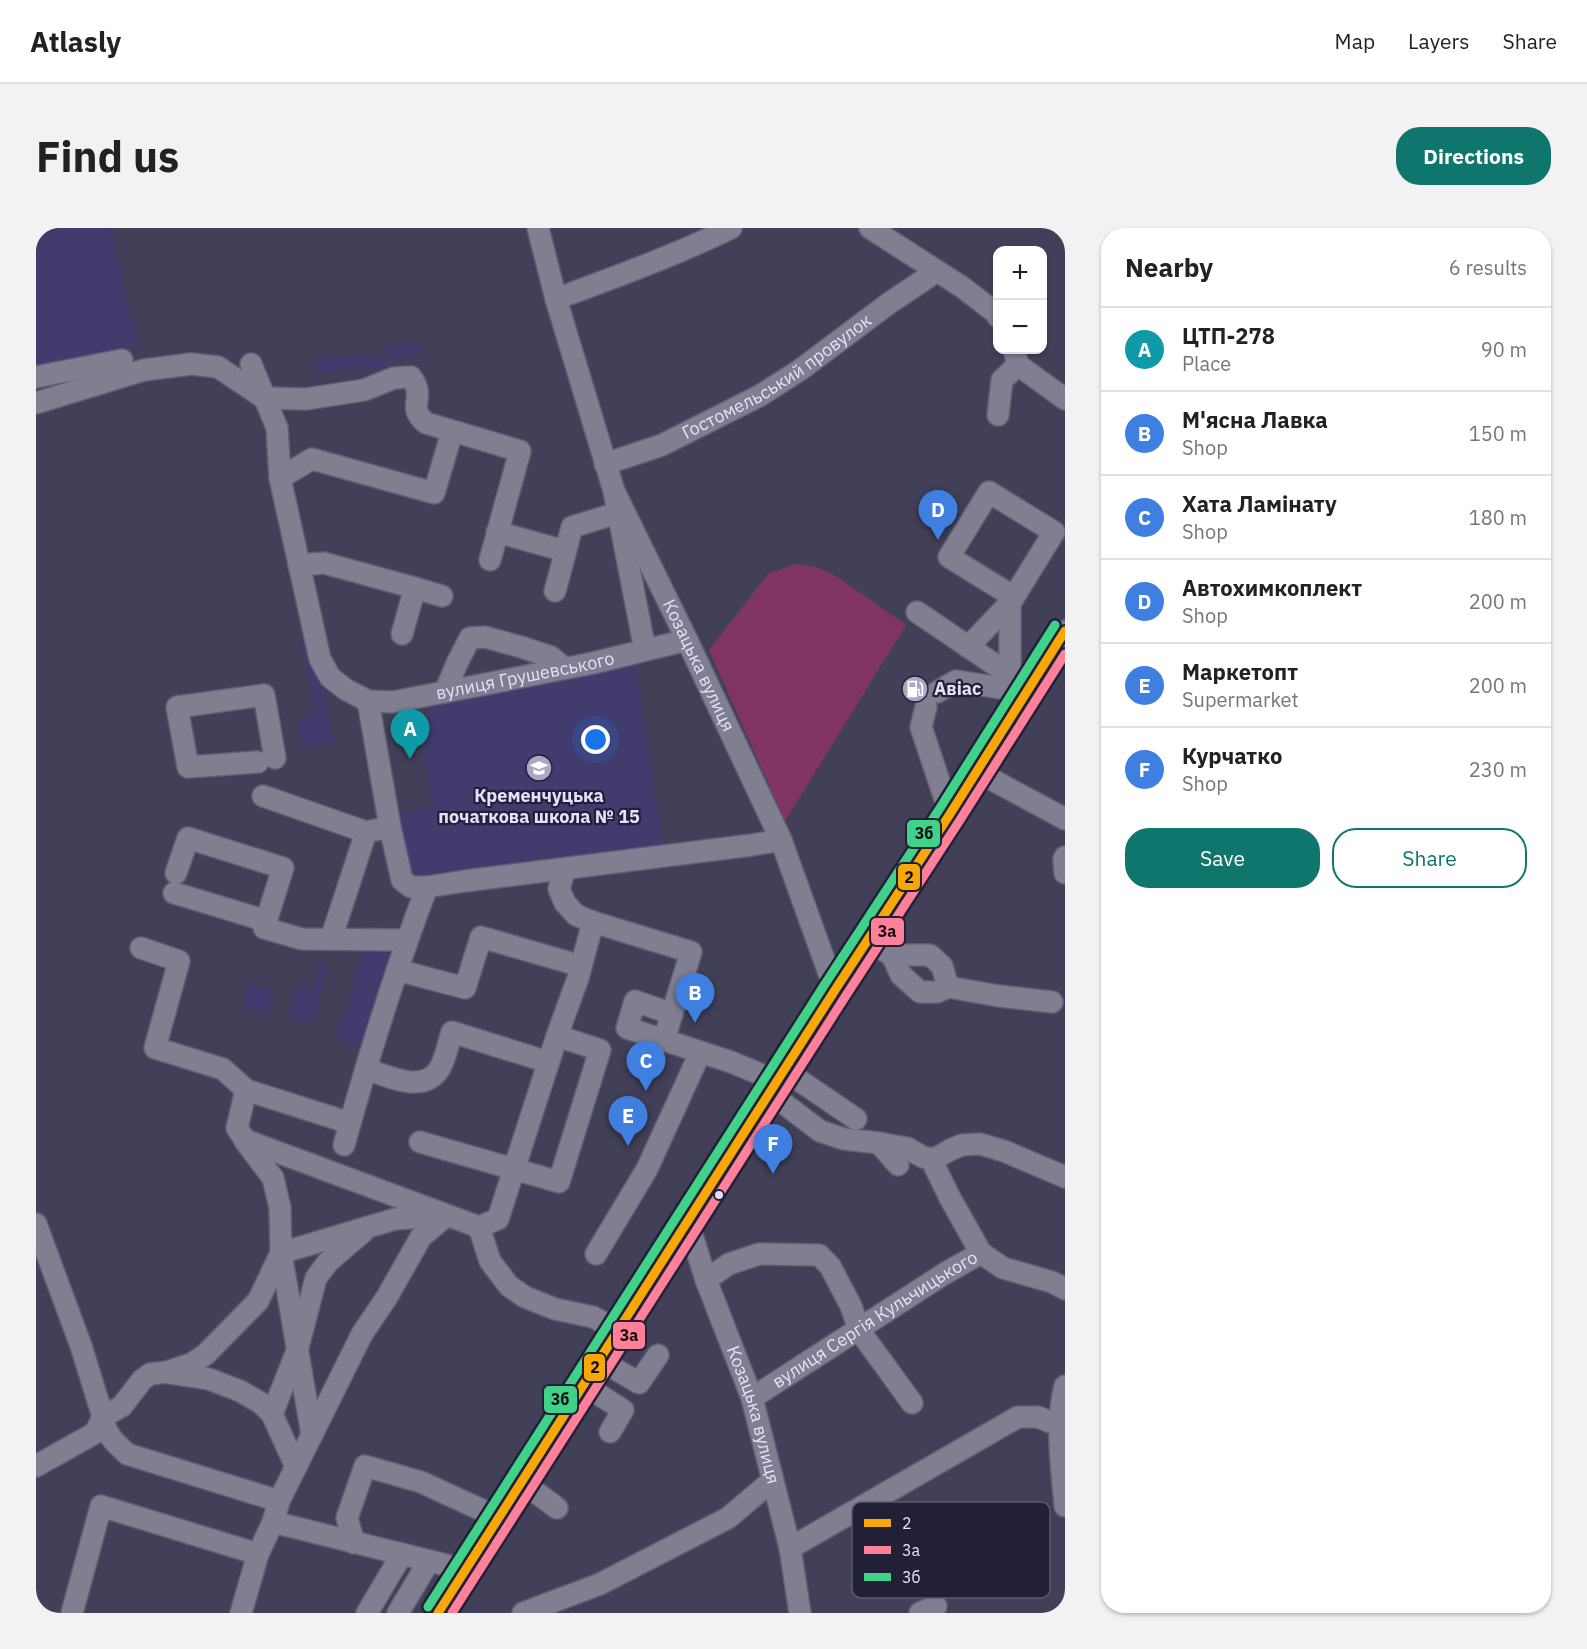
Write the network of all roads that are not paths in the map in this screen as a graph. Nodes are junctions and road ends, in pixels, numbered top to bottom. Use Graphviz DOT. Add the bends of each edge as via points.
graph roads {
  1 [pos="538,228"];
  2 [pos="730,228"];
  3 [pos="870,228"];
  4 [pos="937,271"];
  5 [pos="556,299"];
  6 [pos="993,311"];
  7 [pos="1016,357"];
  8 [pos="122,360"];
  9 [pos="251,364"];
  10 [pos="36,377"];
  11 [pos="264,398"];
  12 [pos="1065,399"];
  13 [pos="36,403"];
  14 [pos="998,415"];
  15 [pos="446,430"];
  16 [pos="605,464"];
  17 [pos="280,478"];
  18 [pos="614,491"];
  19 [pos="618,513"];
  20 [pos="497,532"];
  21 [pos="565,551"];
  22 [pos="490,560"];
  23 [pos="299,565"];
  24 [pos="415,588"];
  25 [pos="555,591"];
  26 [pos="442,596"];
  27 [pos="1012,600"];
  28 [pos="917,612"];
  29 [pos="1065,631"];
  30 [pos="402,634"];
  31 [pos="687,640"];
  32 [pos="968,647"];
  33 [pos="645,650"];
  34 [pos="564,668"];
  35 [pos="1010,675"];
  36 [pos="1028,688"];
  37 [pos="445,692"];
  38 [pos="368,701"];
  39 [pos="267,760"];
  40 [pos="976,771"];
  41 [pos="263,796"];
  42 [pos="950,814"];
  43 [pos="1065,819"];
  44 [pos="390,827"];
  45 [pos="366,832"];
  46 [pos="781,840"];
  47 [pos="1065,857"];
  48 [pos="565,869"];
  49 [pos="1065,873"];
  50 [pos="427,887"];
  51 [pos="267,921"];
  52 [pos="593,922"];
  53 [pos="331,939"];
  54 [pos="406,940"];
  55 [pos="867,941"];
  56 [pos="141,948"];
  57 [pos="892,955"];
  58 [pos="581,966"];
  59 [pos="398,970"];
  60 [pos="948,987"];
  61 [pos="835,990"];
  62 [pos="1052,1002"];
  63 [pos="672,1014"];
  64 [pos="557,1036"];
  65 [pos="664,1040"];
  66 [pos="700,1053"];
  67 [pos="548,1062"];
  68 [pos="366,1069"];
  69 [pos="777,1081"];
  70 [pos="246,1090"];
  71 [pos="856,1119"];
  72 [pos="350,1122"];
  73 [pos="844,1139"];
  74 [pos="245,1140"];
  75 [pos="420,1142"];
  76 [pos="879,1143"];
  77 [pos="344,1145"];
  78 [pos="858,1158"];
  79 [pos="931,1159"];
  80 [pos="898,1165"];
  81 [pos="513,1169"];
  82 [pos="1065,1177"];
  83 [pos="446,1216"];
  84 [pos="688,1222"];
  85 [pos="488,1223"];
  86 [pos="36,1224"];
  87 [pos="368,1227"];
  88 [pos="281,1253"];
  89 [pos="981,1253"];
  90 [pos="596,1254"];
  91 [pos="706,1280"];
  92 [pos="1065,1289"];
  93 [pos="859,1330"];
  94 [pos="619,1331"];
  95 [pos="297,1351"];
  96 [pos="658,1355"];
  97 [pos="600,1360"];
  98 [pos="167,1372"];
  99 [pos="584,1385"];
  100 [pos="1065,1386"];
  101 [pos="752,1398"];
  102 [pos="912,1404"];
  103 [pos="272,1414"];
  104 [pos="103,1417"];
  105 [pos="1060,1426"];
  106 [pos="610,1432"];
  107 [pos="312,1435"];
  108 [pos="36,1466"];
  109 [pos="296,1467"];
  110 [pos="773,1480"];
  111 [pos="522,1482"];
  112 [pos="279,1501"];
  113 [pos="870,1502"];
  114 [pos="1065,1506"];
  115 [pos="557,1507"];
  116 [pos="852,1512"];
  117 [pos="499,1518"];
  118 [pos="273,1522"];
  119 [pos="354,1543"];
  120 [pos="790,1548"];
  121 [pos="258,1554"];
  122 [pos="402,1554"];
  123 [pos="429,1561"];
  124 [pos="466,1570"];
  125 [pos="72,1613"];
  126 [pos="241,1613"];
  127 [pos="366,1613"];
  128 [pos="398,1613"];
  129 [pos="438,1613"];
  130 [pos="523,1613"];
  131 [pos="800,1613"];
  1 -- 5 [label="street, Козацька вулиця"];
  2 -- 5 [label="street"];
  3 -- 4 [label="street"];
  4 -- 6 [label="street"];
  4 -- 16 [label="street, Гостомельський провулок" via="761,395 662,445"];
  5 -- 16 [label="street, Козацька вулиця"];
  7 -- 12 [label="street"];
  7 -- 14 [label="street" via="1002,380"];
  8 -- 10 [label="street"];
  9 -- 11 [label="street"];
  11 -- 13 [label="street" via="218,367 191,364 144,370"];
  11 -- 15 [label="street" via="306,399 364,390 394,378 411,377 417,388 418,417"];
  11 -- 17 [label="street" via="277,428"];
  15 -- 17 [label="street" via="434,493 312,459"];
  15 -- 20 [label="street" via="520,451"];
  16 -- 18 [label="street, Козацька вулиця"];
  17 -- 23 [label="street"];
  18 -- 19 [label="street, Козацька вулиця"];
  18 -- 31 [label="street, Козацька вулиця"];
  19 -- 21 [label="street" via="572,527"];
  19 -- 33 [label="street, Козацька вулиця"];
  20 -- 21 [label="street"];
  20 -- 22 [label="street"];
  21 -- 25 [label="street"];
  23 -- 24 [label="street" via="324,563"];
  23 -- 38 [label="street" via="320,659 330,677"];
  24 -- 26 [label="street"];
  24 -- 30 [label="street"];
  27 -- 27 [label="street" via="949,557 989,492 1054,532"];
  27 -- 32 [label="street"];
  27 -- 35 [label="street"];
  28 -- 32 [label="street"];
  29 -- 36 [label="street"];
  31 -- 33 [label="street, вулиця Грушевського"];
  31 -- 46 [label="street, Козацька вулиця"];
  32 -- 35 [label="street"];
  33 -- 34 [label="street, вулиця Грушевського"];
  34 -- 37 [label="street, вулиця Грушевського"];
  34 -- 37 [label="street" via="550,657 521,647 484,637 470,638"];
  35 -- 36 [label="street"];
  36 -- 40 [label="street"];
  36 -- 42 [label="street" via="956,681 931,700 921,727"];
  37 -- 38 [label="street, вулиця Грушевського" via="393,702"];
  38 -- 44 [label="street"];
  39 -- 39 [label="street" via="188,767 177,707 264,695"];
  40 -- 42 [label="street"];
  40 -- 43 [label="street"];
  41 -- 45 [label="street"];
  42 -- 55 [label="street"];
  44 -- 45 [label="street"];
  44 -- 50 [label="street" via="402,880 411,887"];
  45 -- 53 [label="street"];
  46 -- 48 [label="street"];
  46 -- 61 [label="street, Козацька вулиця"];
  47 -- 49 [label="street"];
  48 -- 50 [label="street"];
  48 -- 52 [label="street" via="559,889 565,903 576,915"];
  50 -- 54 [label="street"];
  51 -- 51 [label="street" via="283,868 188,838 175,883"];
  51 -- 53 [label="street" via="264,928 302,939"];
  52 -- 58 [label="street"];
  52 -- 63 [label="street" via="691,952"];
  53 -- 54 [label="street"];
  54 -- 59 [label="street"];
  55 -- 57 [label="street"];
  55 -- 61 [label="street"];
  56 -- 70 [label="street" via="179,961 155,1048 223,1069"];
  57 -- 60 [label="street" via="930,955 942,966"];
  57 -- 60 [label="street" via="901,975 920,992"];
  58 -- 59 [label="street" via="481,937 465,988"];
  58 -- 64 [label="street"];
  59 -- 68 [label="street"];
  60 -- 62 [label="street"];
  61 -- 69 [label="street"];
  63 -- 65 [label="street"];
  63 -- 65 [label="street" via="635,1000 627,1028"];
  64 -- 67 [label="street"];
  64 -- 81 [label="street" via="600,1050 559,1182"];
  65 -- 66 [label="street"];
  66 -- 69 [label="street"];
  66 -- 90 [label="street" via="647,1169"];
  67 -- 68 [label="street" via="452,1032 439,1069 425,1082 411,1083"];
  67 -- 81 [label="street"];
  68 -- 72 [label="street"];
  69 -- 71 [label="street"];
  69 -- 73 [label="street" via="820,1131"];
  69 -- 84 [label="street"];
  70 -- 72 [label="street"];
  70 -- 74 [label="street" via="237,1128"];
  72 -- 77 [label="street"];
  73 -- 76 [label="street"];
  73 -- 78 [label="street"];
  74 -- 83 [label="street"];
  74 -- 88 [label="street" via="273,1178 280,1208"];
  75 -- 81 [label="street"];
  76 -- 79 [label="street" via="906,1148"];
  76 -- 80 [label="street"];
  79 -- 82 [label="street" via="962,1145 981,1144"];
  79 -- 89 [label="street"];
  81 -- 85 [label="street"];
  83 -- 85 [label="street"];
  83 -- 87 [label="street" via="395,1219"];
  83 -- 107 [label="street" via="421,1237 362,1334"];
  84 -- 91 [label="street, Козацька вулиця"];
  84 -- 94 [label="street"];
  85 -- 94 [label="street" via="490,1261 509,1286 525,1297 555,1309 593,1317"];
  86 -- 104 [label="street"];
  87 -- 88 [label="street"];
  87 -- 95 [label="street" via="328,1262 316,1278"];
  88 -- 95 [label="street"];
  88 -- 98 [label="street" via="258,1301 205,1355"];
  89 -- 92 [label="street, вулиця Сергія Кульчицького" via="1003,1268"];
  89 -- 93 [label="street, вулиця Сергія Кульчицького"];
  91 -- 93 [label="street" via="729,1264 759,1254 819,1255 830,1266"];
  91 -- 101 [label="street, Козацька вулиця"];
  93 -- 101 [label="street, вулиця Сергія Кульчицького"];
  93 -- 102 [label="street"];
  94 -- 97 [label="street"];
  95 -- 103 [label="street"];
  95 -- 107 [label="street"];
  96 -- 97 [label="street" via="639,1383"];
  97 -- 99 [label="street"];
  98 -- 103 [label="street" via="209,1379 240,1391 261,1402"];
  98 -- 104 [label="street" via="150,1374 122,1407"];
  99 -- 106 [label="street" via="623,1410"];
  99 -- 111 [label="street"];
  100 -- 105 [label="street"];
  101 -- 110 [label="street, Козацька вулиця"];
  103 -- 109 [label="street"];
  104 -- 108 [label="street" via="95,1433"];
  104 -- 112 [label="street" via="109,1437 127,1454"];
  105 -- 113 [label="street" via="1038,1417 1018,1417"];
  105 -- 114 [label="street"];
  107 -- 109 [label="street"];
  109 -- 112 [label="street"];
  110 -- 120 [label="street, Козацька вулиця"];
  110 -- 130 [label="street" via="728,1518 600,1584"];
  111 -- 115 [label="street"];
  111 -- 117 [label="street"];
  112 -- 118 [label="street"];
  116 -- 120 [label="street"];
  117 -- 119 [label="street" via="421,1482 365,1466 347,1518"];
  117 -- 124 [label="street"];
  118 -- 119 [label="street"];
  118 -- 121 [label="street"];
  119 -- 122 [label="street"];
  120 -- 131 [label="street, Козацька вулиця"];
  121 -- 125 [label="street" via="101,1506"];
  121 -- 126 [label="street"];
  122 -- 123 [label="street"];
  122 -- 127 [label="street"];
  123 -- 124 [label="street"];
  123 -- 128 [label="street"];
  124 -- 129 [label="street"];
}
